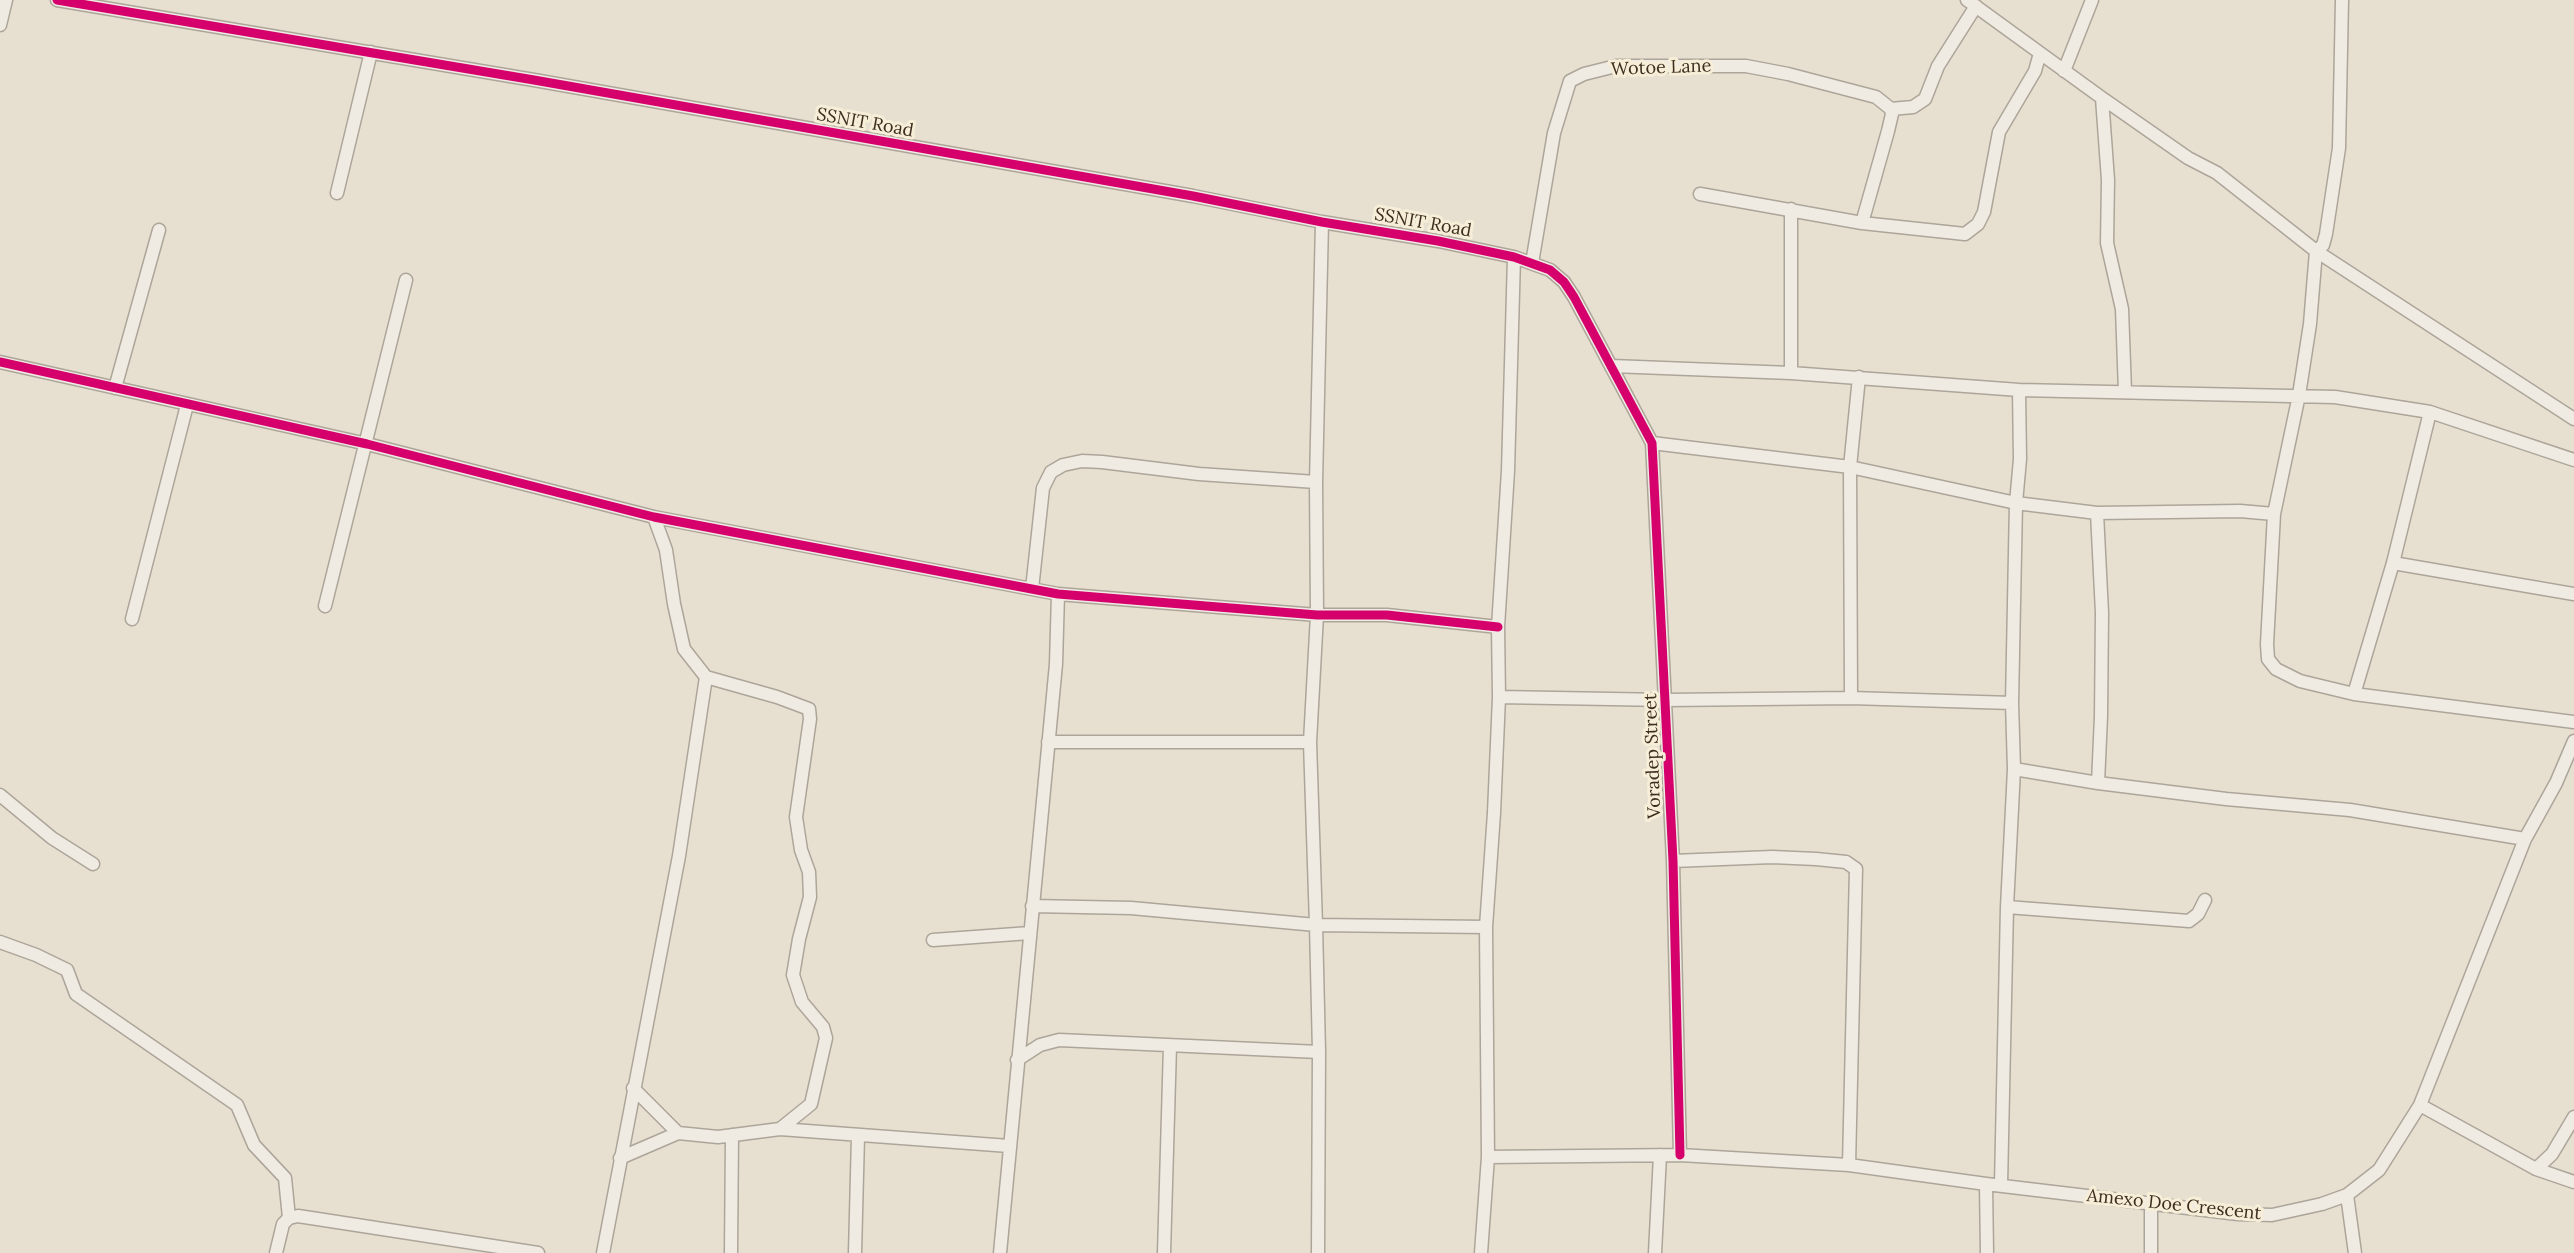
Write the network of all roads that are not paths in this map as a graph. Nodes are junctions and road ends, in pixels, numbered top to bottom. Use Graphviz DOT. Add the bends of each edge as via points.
graph roads {
  1 [pos="6,0"];
  2 [pos="57,0"];
  3 [pos="2092,0"];
  4 [pos="2342,0"];
  5 [pos="1972,3"];
  6 [pos="0,25"];
  7 [pos="371,52"];
  8 [pos="2040,53"];
  9 [pos="2064,71"];
  10 [pos="2102,98"];
  11 [pos="1891,109"];
  12 [pos="337,193"];
  13 [pos="1700,194"];
  14 [pos="1791,209"];
  15 [pos="1322,222"];
  16 [pos="1862,223"];
  17 [pos="159,230"];
  18 [pos="2316,251"];
  19 [pos="1514,257"];
  20 [pos="1532,263"];
  21 [pos="406,280"];
  22 [pos="0,362"];
  23 [pos="1612,366"];
  24 [pos="1791,373"];
  25 [pos="1859,377"];
  26 [pos="115,388"];
  27 [pos="2019,390"];
  28 [pos="2125,392"];
  29 [pos="2298,395"];
  30 [pos="187,405"];
  31 [pos="2430,412"];
  32 [pos="2574,419"];
  33 [pos="1652,443"];
  34 [pos="367,444"];
  35 [pos="2574,460"];
  36 [pos="1850,467"];
  37 [pos="1316,482"];
  38 [pos="2016,503"];
  39 [pos="2097,513"];
  40 [pos="2274,513"];
  41 [pos="654,517"];
  42 [pos="2393,562"];
  43 [pos="1032,589"];
  44 [pos="1058,594"];
  45 [pos="2574,594"];
  46 [pos="326,606"];
  47 [pos="1317,615"];
  48 [pos="132,619"];
  49 [pos="1498,627"];
  50 [pos="706,677"];
  51 [pos="2354,694"];
  52 [pos="1499,697"];
  53 [pos="1851,698"];
  54 [pos="1666,700"];
  55 [pos="2012,704"];
  56 [pos="2574,722"];
  57 [pos="2574,741"];
  58 [pos="1048,742"];
  59 [pos="1310,742"];
  60 [pos="2014,769"];
  61 [pos="2098,783"];
  62 [pos="0,795"];
  63 [pos="2525,839"];
  64 [pos="1673,861"];
  65 [pos="93,863"];
  66 [pos="2205,900"];
  67 [pos="1032,906"];
  68 [pos="2007,907"];
  69 [pos="1316,925"];
  70 [pos="1486,927"];
  71 [pos="1030,933"];
  72 [pos="933,940"];
  73 [pos="0,942"];
  74 [pos="1170,1045"];
  75 [pos="1319,1052"];
  76 [pos="1017,1060"];
  77 [pos="633,1088"];
  78 [pos="2420,1105"];
  79 [pos="2574,1117"];
  80 [pos="780,1129"];
  81 [pos="678,1133"];
  82 [pos="732,1135"];
  83 [pos="858,1136"];
  84 [pos="1009,1146"];
  85 [pos="1660,1155"];
  86 [pos="1680,1155"];
  87 [pos="1488,1157"];
  88 [pos="620,1158"];
  89 [pos="1849,1165"];
  90 [pos="2536,1169"];
  91 [pos="2574,1182"];
  92 [pos="1986,1184"];
  93 [pos="2001,1185"];
  94 [pos="2347,1195"];
  95 [pos="2151,1204"];
  96 [pos="289,1217"];
  97 [pos="276,1253"];
  98 [pos="538,1253"];
  99 [pos="603,1253"];
  100 [pos="730,1253"];
  101 [pos="855,1253"];
  102 [pos="1000,1253"];
  103 [pos="1164,1253"];
  104 [pos="1318,1253"];
  105 [pos="1481,1253"];
  106 [pos="1655,1253"];
  107 [pos="1987,1253"];
  108 [pos="2151,1253"];
  109 [pos="2355,1253"];
  1 -- 6 [label="street"];
  2 -- 7 [label="street, SSNIT Road"];
  3 -- 9 [label="street"];
  4 -- 18 [label="street" via="2339,148 2326,234"];
  5 -- 8 [label="street"];
  5 -- 11 [label="street" via="1925,99 1913,107"];
  7 -- 12 [label="street"];
  7 -- 15 [label="street, SSNIT Road"];
  8 -- 9 [label="street"];
  8 -- 16 [label="street" via="2035,71 1999,132 1986,205 1978,224 1965,234"];
  9 -- 10 [label="street"];
  10 -- 18 [label="street" via="2217,173"];
  10 -- 28 [label="street" via="2107,243 2122,309"];
  11 -- 16 [label="street"];
  11 -- 20 [label="street, Wotoe Lane" via="1876,97 1746,66 1616,66 1584,74 1570,81 1554,133"];
  13 -- 14 [label="street"];
  14 -- 16 [label="street"];
  14 -- 24 [label="street"];
  15 -- 19 [label="street, SSNIT Road"];
  15 -- 37 [label="street"];
  17 -- 26 [label="street"];
  18 -- 29 [label="street"];
  18 -- 32 [label="street"];
  19 -- 20 [label="street, SSNIT Road"];
  19 -- 49 [label="street"];
  20 -- 23 [label="street, SSNIT Road" via="1564,282"];
  21 -- 34 [label="street"];
  22 -- 26 [label="street"];
  23 -- 24 [label="street"];
  23 -- 33 [label="street, Voradep Street"];
  24 -- 25 [label="street"];
  25 -- 27 [label="street"];
  25 -- 36 [label="street"];
  26 -- 30 [label="street"];
  27 -- 28 [label="street"];
  27 -- 38 [label="street"];
  28 -- 29 [label="street"];
  29 -- 31 [label="street"];
  29 -- 40 [label="street"];
  30 -- 34 [label="street"];
  30 -- 48 [label="street"];
  31 -- 35 [label="street"];
  31 -- 42 [label="street"];
  33 -- 36 [label="street"];
  33 -- 54 [label="street, Voradep Street"];
  34 -- 41 [label="street"];
  34 -- 46 [label="street"];
  36 -- 38 [label="street"];
  36 -- 53 [label="street"];
  37 -- 43 [label="street" via="1139,465 1063,465 1051,472 1043,488"];
  37 -- 47 [label="street"];
  38 -- 39 [label="street"];
  38 -- 55 [label="street"];
  39 -- 40 [label="street"];
  39 -- 61 [label="street" via="2102,613"];
  40 -- 51 [label="street" via="2268,659 2276,669 2300,681"];
  41 -- 43 [label="street"];
  41 -- 50 [label="street" via="666,550 684,649"];
  42 -- 45 [label="street"];
  42 -- 51 [label="street"];
  43 -- 44 [label="street"];
  44 -- 47 [label="street"];
  44 -- 58 [label="street"];
  47 -- 49 [label="street" via="1387,615"];
  47 -- 59 [label="street"];
  49 -- 52 [label="street"];
  50 -- 77 [label="street" via="678,856"];
  50 -- 80 [label="street" via="809,709 796,817 810,897 793,975 802,1002 823,1027 826,1038 811,1104"];
  51 -- 56 [label="street"];
  52 -- 54 [label="street"];
  52 -- 70 [label="street"];
  53 -- 54 [label="street"];
  53 -- 55 [label="street"];
  54 -- 64 [label="street, Voradep Street"];
  55 -- 60 [label="street"];
  57 -- 63 [label="street, Amexo Doe Crescent"];
  58 -- 59 [label="street"];
  58 -- 67 [label="street"];
  59 -- 69 [label="street"];
  60 -- 61 [label="street"];
  60 -- 68 [label="street"];
  61 -- 63 [label="street" via="2350,810"];
  62 -- 65 [label="street" via="52,838"];
  63 -- 78 [label="street, Amexo Doe Crescent"];
  64 -- 86 [label="street, Voradep Street"];
  64 -- 89 [label="street" via="1772,857 1846,862 1856,869"];
  66 -- 68 [label="street" via="2189,921"];
  67 -- 69 [label="street" via="1131,908"];
  67 -- 71 [label="street"];
  68 -- 93 [label="street"];
  69 -- 70 [label="street"];
  69 -- 75 [label="street"];
  70 -- 87 [label="street"];
  71 -- 72 [label="street"];
  71 -- 76 [label="street"];
  73 -- 96 [label="street" via="67,970 76,994 237,1105 254,1145 285,1178"];
  74 -- 75 [label="street"];
  74 -- 76 [label="street" via="1059,1040 1040,1045"];
  74 -- 103 [label="street"];
  75 -- 104 [label="street"];
  76 -- 84 [label="street"];
  77 -- 81 [label="street"];
  77 -- 88 [label="street"];
  78 -- 90 [label="street"];
  78 -- 94 [label="street, Amexo Doe Crescent" via="2379,1170"];
  79 -- 90 [label="street" via="2552,1154"];
  80 -- 82 [label="street"];
  80 -- 83 [label="street"];
  81 -- 82 [label="street"];
  81 -- 88 [label="street"];
  82 -- 100 [label="street"];
  83 -- 84 [label="street"];
  83 -- 101 [label="street"];
  84 -- 102 [label="street"];
  85 -- 86 [label="street, Amexo Doe Crescent"];
  85 -- 87 [label="street, Amexo Doe Crescent"];
  85 -- 106 [label="street"];
  86 -- 89 [label="street, Amexo Doe Crescent"];
  87 -- 105 [label="street"];
  88 -- 99 [label="street"];
  89 -- 92 [label="street, Amexo Doe Crescent"];
  90 -- 91 [label="street"];
  92 -- 93 [label="street, Amexo Doe Crescent"];
  92 -- 107 [label="street"];
  93 -- 95 [label="street, Amexo Doe Crescent"];
  94 -- 95 [label="street, Amexo Doe Crescent" via="2272,1215"];
  94 -- 109 [label="street"];
  95 -- 108 [label="street"];
  96 -- 97 [label="street"];
  96 -- 98 [label="street"];
}
